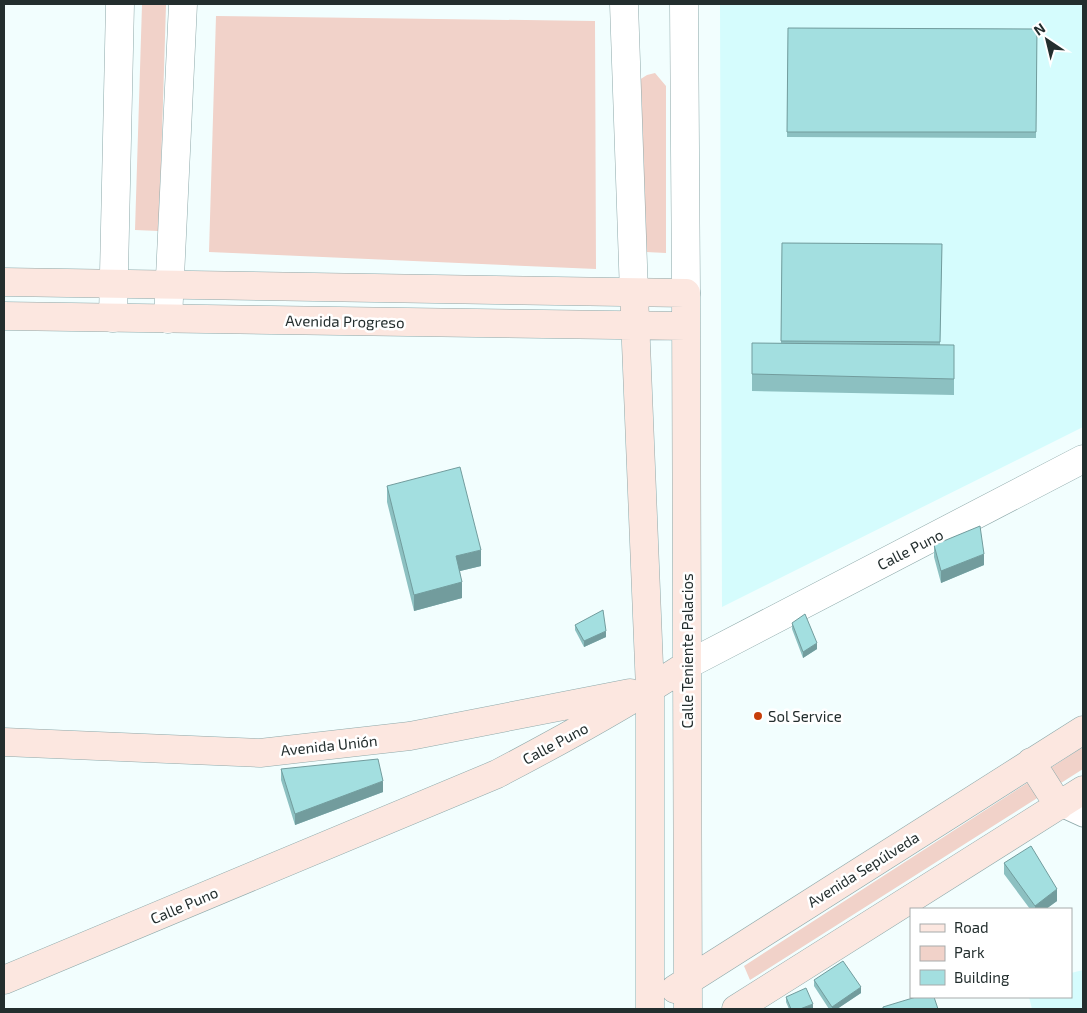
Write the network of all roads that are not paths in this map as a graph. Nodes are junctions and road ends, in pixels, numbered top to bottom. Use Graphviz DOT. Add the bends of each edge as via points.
graph roads {
  1 [pos="120,4"];
  2 [pos="183,4"];
  3 [pos="624,4"];
  4 [pos="684,4"];
  5 [pos="4,282"];
  6 [pos="114,285"];
  7 [pos="170,285"];
  8 [pos="686,293"];
  9 [pos="634,294"];
  10 [pos="4,316"];
  11 [pos="113,318"];
  12 [pos="168,319"];
  13 [pos="636,325"];
  14 [pos="686,326"];
  15 [pos="1083,459"];
  16 [pos="687,665"];
  17 [pos="650,690"];
  18 [pos="1083,730"];
  19 [pos="4,742"];
  20 [pos="1031,762"];
  21 [pos="1083,790"];
  22 [pos="1071,811"];
  23 [pos="4,980"];
  24 [pos="688,981"];
  25 [pos="648,1008"];
  26 [pos="688,1009"];
  27 [pos="736,1009"];
  1 -- 6 [label="street"];
  2 -- 7 [label="street"];
  3 -- 9 [label="street"];
  4 -- 8 [label="street"];
  5 -- 6 [label="main road"];
  6 -- 7 [label="main road"];
  6 -- 11 [label="street"];
  7 -- 9 [label="main road"];
  7 -- 12 [label="street"];
  8 -- 9 [label="main road"];
  8 -- 14 [label="main road, Calle Teniente Palacios"];
  9 -- 13 [label="main road"];
  10 -- 11 [label="main road, Avenida Progreso"];
  11 -- 12 [label="main road, Avenida Progreso"];
  12 -- 13 [label="main road, Avenida Progreso"];
  13 -- 14 [label="main road, Avenida Progreso"];
  13 -- 17 [label="main road"];
  14 -- 16 [label="main road, Calle Teniente Palacios"];
  15 -- 16 [label="street, Calle Puno"];
  16 -- 17 [label="main road, Calle Puno"];
  16 -- 24 [label="main road, Calle Teniente Palacios"];
  17 -- 19 [label="main road, Avenida Unión" via="410,736 260,753"];
  17 -- 23 [label="main road, Calle Puno" via="497,774"];
  17 -- 25 [label="main road"];
  18 -- 20 [label="main road, Avenida Sepúlveda"];
  20 -- 22 [label="main road"];
  20 -- 24 [label="main road, Avenida Sepúlveda"];
  21 -- 22 [label="main road"];
  22 -- 27 [label="main road"];
  24 -- 25 [label="main road, Avenida Sepúlveda"];
  24 -- 26 [label="main road, Calle Teniente Palacios"];
}
